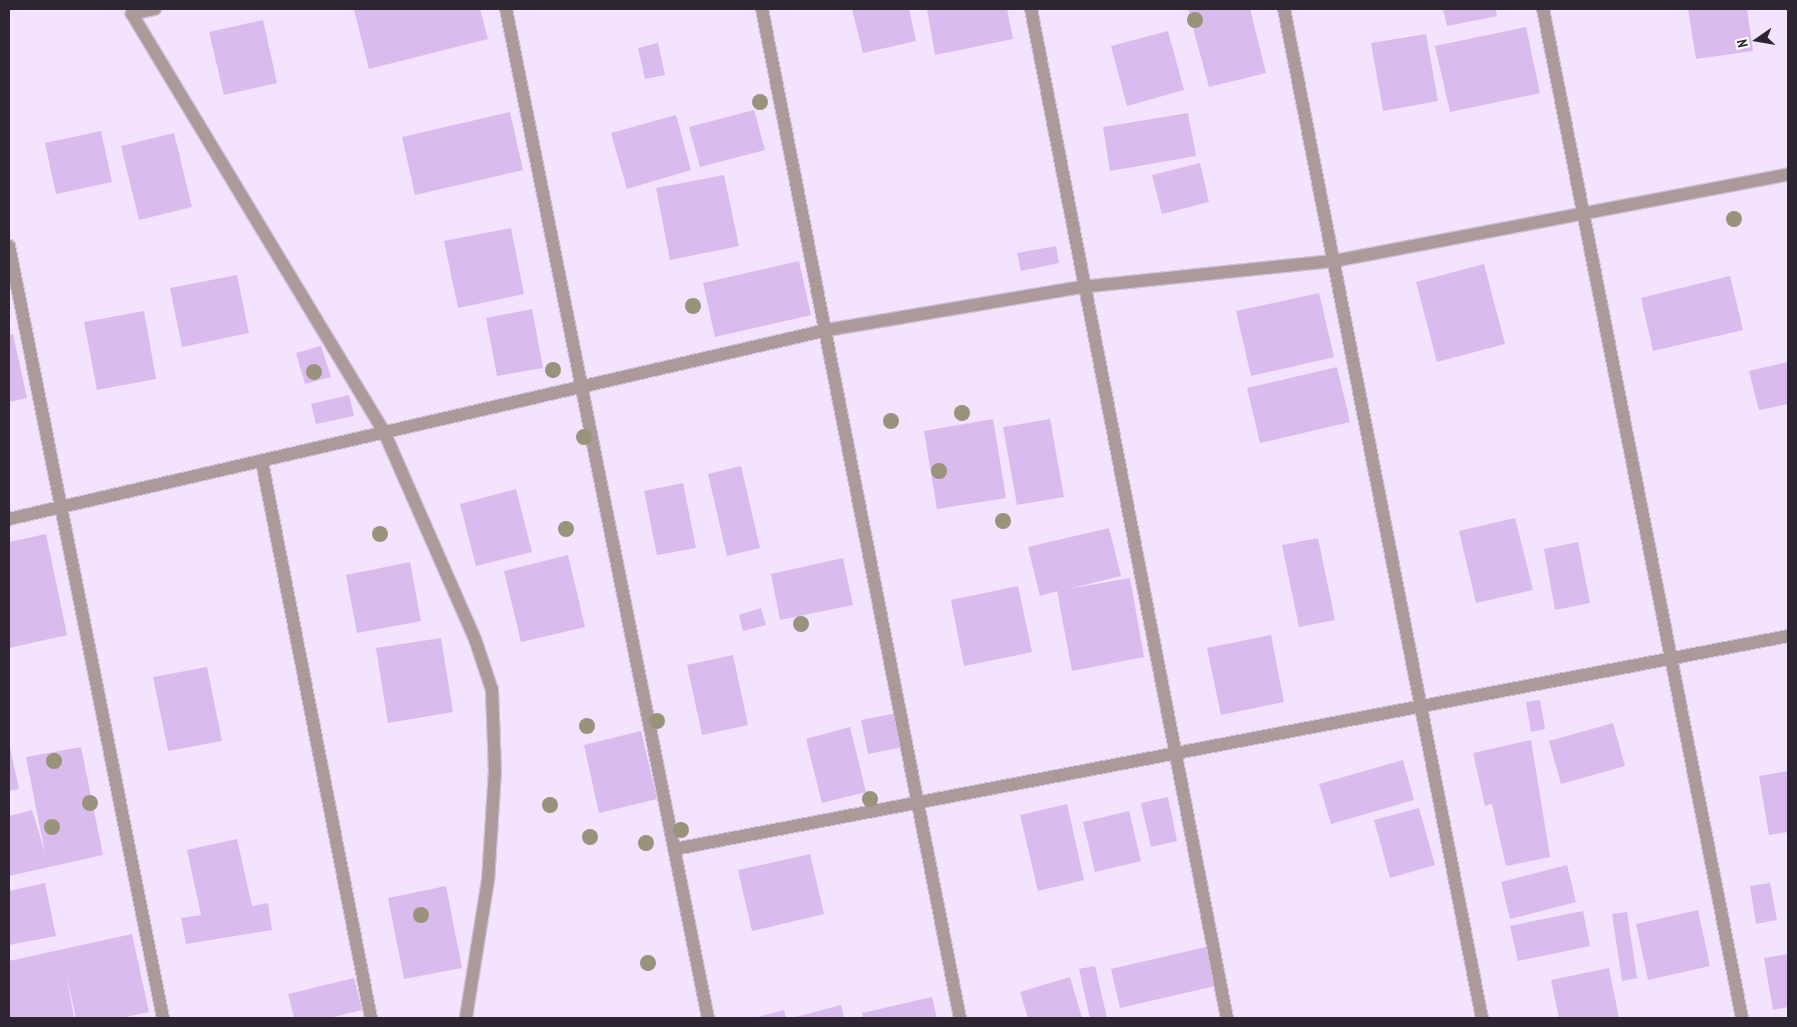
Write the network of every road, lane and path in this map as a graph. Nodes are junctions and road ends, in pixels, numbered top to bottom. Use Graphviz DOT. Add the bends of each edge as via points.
graph roads {
  1 [pos="155,9"];
  2 [pos="506,9"];
  3 [pos="762,9"];
  4 [pos="1031,9"];
  5 [pos="1284,9"];
  6 [pos="1543,9"];
  7 [pos="1788,174"];
  8 [pos="1583,213"];
  9 [pos="9,246"];
  10 [pos="1334,261"];
  11 [pos="1082,286"];
  12 [pos="826,330"];
  13 [pos="581,389"];
  14 [pos="384,434"];
  15 [pos="262,462"];
  16 [pos="61,509"];
  17 [pos="9,519"];
  18 [pos="1788,636"];
  19 [pos="1671,659"];
  20 [pos="1421,707"];
  21 [pos="1176,753"];
  22 [pos="918,803"];
  23 [pos="675,849"];
  24 [pos="163,1018"];
  25 [pos="371,1018"];
  26 [pos="466,1018"];
  27 [pos="708,1018"];
  28 [pos="960,1018"];
  29 [pos="1227,1018"];
  30 [pos="1482,1018"];
  31 [pos="1742,1018"];
  1 -- 14 [label="street" via="132,14"];
  2 -- 13 [label="street"];
  3 -- 12 [label="street"];
  4 -- 11 [label="street"];
  5 -- 10 [label="street"];
  6 -- 8 [label="street"];
  7 -- 8 [label="street"];
  8 -- 10 [label="street"];
  8 -- 19 [label="street"];
  9 -- 16 [label="street"];
  10 -- 11 [label="street"];
  10 -- 20 [label="street"];
  11 -- 12 [label="street"];
  11 -- 21 [label="street"];
  12 -- 13 [label="street"];
  12 -- 22 [label="street"];
  13 -- 14 [label="street"];
  13 -- 23 [label="street"];
  14 -- 15 [label="street"];
  14 -- 26 [label="street" via="476,639 492,690 495,770 488,880"];
  15 -- 16 [label="street"];
  15 -- 25 [label="street"];
  16 -- 17 [label="street"];
  16 -- 24 [label="street"];
  18 -- 19 [label="street"];
  19 -- 20 [label="street"];
  19 -- 31 [label="street"];
  20 -- 21 [label="street"];
  20 -- 30 [label="street"];
  21 -- 22 [label="street"];
  21 -- 29 [label="street"];
  22 -- 23 [label="street"];
  22 -- 28 [label="street"];
  23 -- 27 [label="street"];
}
